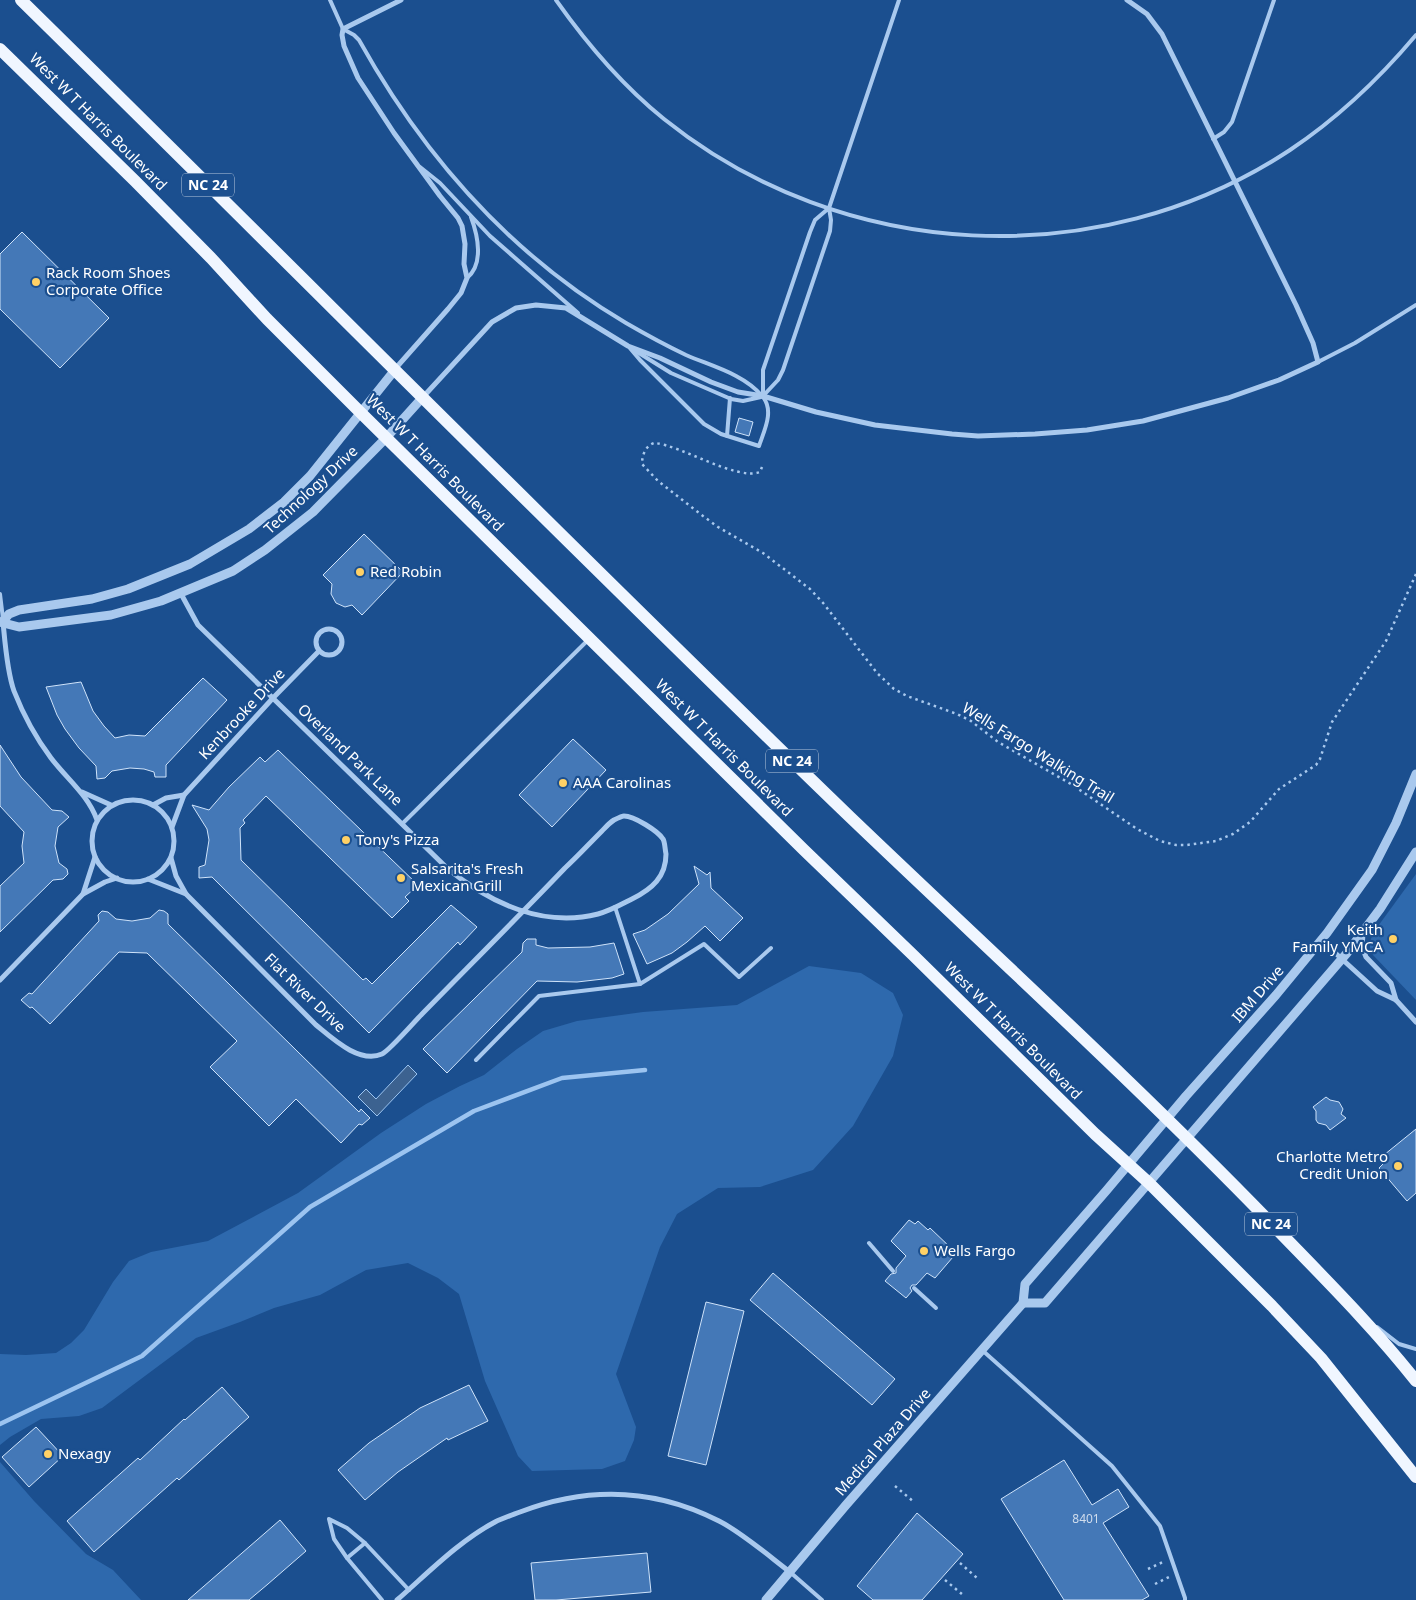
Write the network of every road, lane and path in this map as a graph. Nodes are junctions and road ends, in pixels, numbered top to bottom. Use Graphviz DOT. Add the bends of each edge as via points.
graph roads {
  1 [pos="21,0"];
  2 [pos="330,0"];
  3 [pos="401,0"];
  4 [pos="556,0"];
  5 [pos="899,0"];
  6 [pos="1127,0"];
  7 [pos="1274,0"];
  8 [pos="344,29"];
  9 [pos="1416,35"];
  10 [pos="0,49"];
  11 [pos="1213,139"];
  12 [pos="420,166"];
  13 [pos="1234,181"];
  14 [pos="829,208"];
  15 [pos="470,215"];
  16 [pos="467,278"];
  17 [pos="1416,305"];
  18 [pos="583,318"];
  19 [pos="628,346"];
  20 [pos="1318,362"];
  21 [pos="394,371"];
  22 [pos="763,396"];
  23 [pos="422,398"];
  24 [pos="730,398"];
  25 [pos="360,412"];
  26 [pos="727,436"];
  27 [pos="386,438"];
  28 [pos="762,467"];
  29 [pos="1416,574"];
  30 [pos="180,592"];
  31 [pos="0,594"];
  32 [pos="2,622"];
  33 [pos="590,638"];
  34 [pos="320,651"];
  35 [pos="273,698"];
  36 [pos="1416,774"];
  37 [pos="81,792"];
  38 [pos="184,794"];
  39 [pos="111,805"];
  40 [pos="154,805"];
  41 [pos="97,820"];
  42 [pos="402,824"];
  43 [pos="172,827"];
  44 [pos="1416,852"];
  45 [pos="95,857"];
  46 [pos="171,858"];
  47 [pos="118,878"];
  48 [pos="148,879"];
  49 [pos="83,894"];
  50 [pos="186,894"];
  51 [pos="614,907"];
  52 [pos="522,912"];
  53 [pos="1364,931"];
  54 [pos="1321,940"];
  55 [pos="770,948"];
  56 [pos="1342,959"];
  57 [pos="0,980"];
  58 [pos="640,984"];
  59 [pos="1396,1000"];
  60 [pos="1416,1022"];
  61 [pos="476,1060"];
  62 [pos="1167,1118"];
  63 [pos="1187,1139"];
  64 [pos="1127,1164"];
  65 [pos="1149,1183"];
  66 [pos="869,1243"];
  67 [pos="893,1271"];
  68 [pos="914,1288"];
  69 [pos="1023,1303"];
  70 [pos="936,1308"];
  71 [pos="1354,1310"];
  72 [pos="1416,1349"];
  73 [pos="982,1350"];
  74 [pos="1416,1380"];
  75 [pos="1416,1477"];
  76 [pos="895,1486"];
  77 [pos="914,1502"];
  78 [pos="365,1542"];
  79 [pos="347,1558"];
  80 [pos="1172,1558"];
  81 [pos="960,1563"];
  82 [pos="1148,1569"];
  83 [pos="790,1572"];
  84 [pos="1177,1574"];
  85 [pos="977,1578"];
  86 [pos="945,1580"];
  87 [pos="1155,1584"];
  88 [pos="409,1590"];
  89 [pos="963,1595"];
  90 [pos="382,1600"];
  91 [pos="397,1600"];
  92 [pos="766,1600"];
  93 [pos="822,1600"];
  94 [pos="1185,1600"];
  1 -- 21 [label="main road, NC 24"];
  2 -- 8 [label="lane"];
  3 -- 8 [label="street"];
  4 -- 14 [label="lane" via="619,78 676,128 740,170 785,192"];
  5 -- 14 [label="lane"];
  6 -- 11 [label="street" via="1147,14 1162,34"];
  7 -- 11 [label="lane" via="1232,122"];
  8 -- 12 [label="street" via="344,46 358,78"];
  8 -- 22 [label="lane" via="358,40 401,110 450,174 526,250 611,314 683,354 742,380"];
  9 -- 13 [label="lane" via="1366,89 1328,122 1281,156"];
  10 -- 25 [label="main road, West W T Harris Boulevard / NC 24" via="160,206"];
  11 -- 13 [label="street"];
  12 -- 15 [label="lane"];
  12 -- 16 [label="street" via="462,226"];
  13 -- 14 [label="lane" via="1149,215 1101,227 1042,235 946,234 889,225"];
  13 -- 20 [label="street" via="1302,317"];
  14 -- 22 [label="lane" via="830,231 792,343 778,380"];
  14 -- 22 [label="lane" via="815,220 805,247 763,370"];
  15 -- 16 [label="lane" via="476,230 478,262"];
  15 -- 18 [label="lane" via="509,254"];
  16 -- 21 [label="street" via="461,293"];
  17 -- 20 [label="lane"];
  18 -- 19 [label="street"];
  18 -- 23 [label="street" via="566,308 547,305 525,306 508,312 487,327"];
  19 -- 22 [label="street" via="711,382 738,392"];
  19 -- 24 [label="lane" via="671,373"];
  19 -- 26 [label="lane" via="704,424"];
  20 -- 22 [label="street" via="1254,390 1173,414 1116,426 1035,434 978,436 899,428 833,416"];
  21 -- 23 [label="main road, NC 24"];
  21 -- 25 [label="street, Technology Drive"];
  22 -- 24 [label="lane" via="743,401"];
  22 -- 26 [label="lane" via="768,414 759,446"];
  23 -- 27 [label="street, Technology Drive"];
  23 -- 62 [label="main road, NC 24" via="809,777"];
  24 -- 26 [label="lane"];
  25 -- 27 [label="main road, West W T Harris Boulevard / NC 24"];
  25 -- 32 [label="street, Technology Drive" via="296,490 250,529 210,554 128,589 92,599 19,610"];
  27 -- 30 [label="street, Technology Drive" via="313,512 270,547 233,571"];
  27 -- 33 [label="main road, West W T Harris Boulevard / NC 24"];
  28 -- 29 [label="path, Wells Fargo Walking Trail" via="754,474 732,470 671,446 654,443 648,446 642,464 702,516 763,553 810,589 894,689 972,721 998,742 1071,784 1137,829 1176,845 1216,841 1237,832 1279,789 1316,765 1332,722 1386,641"];
  30 -- 32 [label="street, Technology Drive" via="111,615 20,627"];
  30 -- 35 [label="street, Overland Park Lane" via="198,625"];
  31 -- 32 [label="lane"];
  32 -- 37 [label="street" via="13,689 33,731"];
  33 -- 42 [label="lane"];
  33 -- 64 [label="main road, West W T Harris Boulevard / NC 24"];
  34 -- 34 [label="street" via="328,655 336,653 342,642 339,635 329,630 322,632 316,643"];
  34 -- 35 [label="street, Kenbrooke Drive"];
  35 -- 38 [label="street, Kenbrooke Drive"];
  35 -- 42 [label="street, Overland Park Lane"];
  36 -- 54 [label="street, IBM Drive" via="1372,870"];
  37 -- 39 [label="street"];
  37 -- 41 [label="street"];
  38 -- 40 [label="street"];
  38 -- 43 [label="street, Kenbrooke Drive"];
  39 -- 40 [label="street" via="130,799"];
  39 -- 41 [label="street"];
  40 -- 43 [label="street"];
  41 -- 45 [label="street" via="91,836"];
  42 -- 52 [label="street, Overland Park Lane" via="464,883"];
  43 -- 46 [label="street, Flat River Drive"];
  44 -- 53 [label="street"];
  45 -- 47 [label="street" via="105,871"];
  45 -- 49 [label="street"];
  46 -- 48 [label="street" via="162,870"];
  46 -- 50 [label="street, Flat River Drive"];
  47 -- 48 [label="street, Flat River Drive" via="126,882"];
  47 -- 49 [label="street"];
  48 -- 50 [label="street, Flat River Drive"];
  49 -- 57 [label="street"];
  50 -- 52 [label="street, Flat River Drive" via="316,1025 356,1053 372,1056 383,1054"];
  51 -- 52 [label="street, Flat River Drive" via="600,914 564,918"];
  51 -- 52 [label="street, Flat River Drive" via="646,892 659,880 665,866 663,839 652,828 625,816 612,821"];
  51 -- 58 [label="lane"];
  53 -- 56 [label="street"];
  53 -- 59 [label="street" via="1362,947 1366,957 1391,983"];
  54 -- 56 [label="street"];
  54 -- 62 [label="street, IBM Drive" via="1276,996"];
  55 -- 58 [label="lane" via="739,977 704,944"];
  56 -- 59 [label="street" via="1378,991"];
  56 -- 63 [label="street"];
  58 -- 61 [label="lane" via="538,996"];
  59 -- 60 [label="street"];
  62 -- 63 [label="main road, NC 24"];
  62 -- 64 [label="street, IBM Drive"];
  63 -- 65 [label="street"];
  63 -- 71 [label="main road, NC 24"];
  64 -- 65 [label="main road, West W T Harris Boulevard / NC 24"];
  64 -- 69 [label="street, Medical Plaza Drive" via="1025,1284"];
  65 -- 69 [label="street" via="1045,1303"];
  65 -- 75 [label="main road, West W T Harris Boulevard / NC 24" via="1321,1358"];
  66 -- 67 [label="lane"];
  68 -- 70 [label="lane"];
  69 -- 73 [label="street, Medical Plaza Drive"];
  71 -- 72 [label="lane" via="1399,1344"];
  71 -- 74 [label="main road, NC 24"];
  73 -- 80 [label="lane" via="1112,1466 1160,1526"];
  73 -- 83 [label="street, Medical Plaza Drive"];
  76 -- 77 [label="path"];
  78 -- 79 [label="lane"];
  78 -- 79 [label="lane" via="348,1528 330,1520 334,1539"];
  78 -- 88 [label="lane"];
  79 -- 90 [label="lane"];
  80 -- 82 [label="path"];
  80 -- 84 [label="lane"];
  81 -- 85 [label="path"];
  83 -- 88 [label="street" via="720,1521 656,1497 620,1493 580,1495 537,1506 496,1522 463,1543"];
  83 -- 92 [label="street, Medical Plaza Drive"];
  83 -- 93 [label="lane"];
  84 -- 87 [label="path"];
  84 -- 94 [label="lane"];
  86 -- 89 [label="path"];
  88 -- 91 [label="street"];
}
